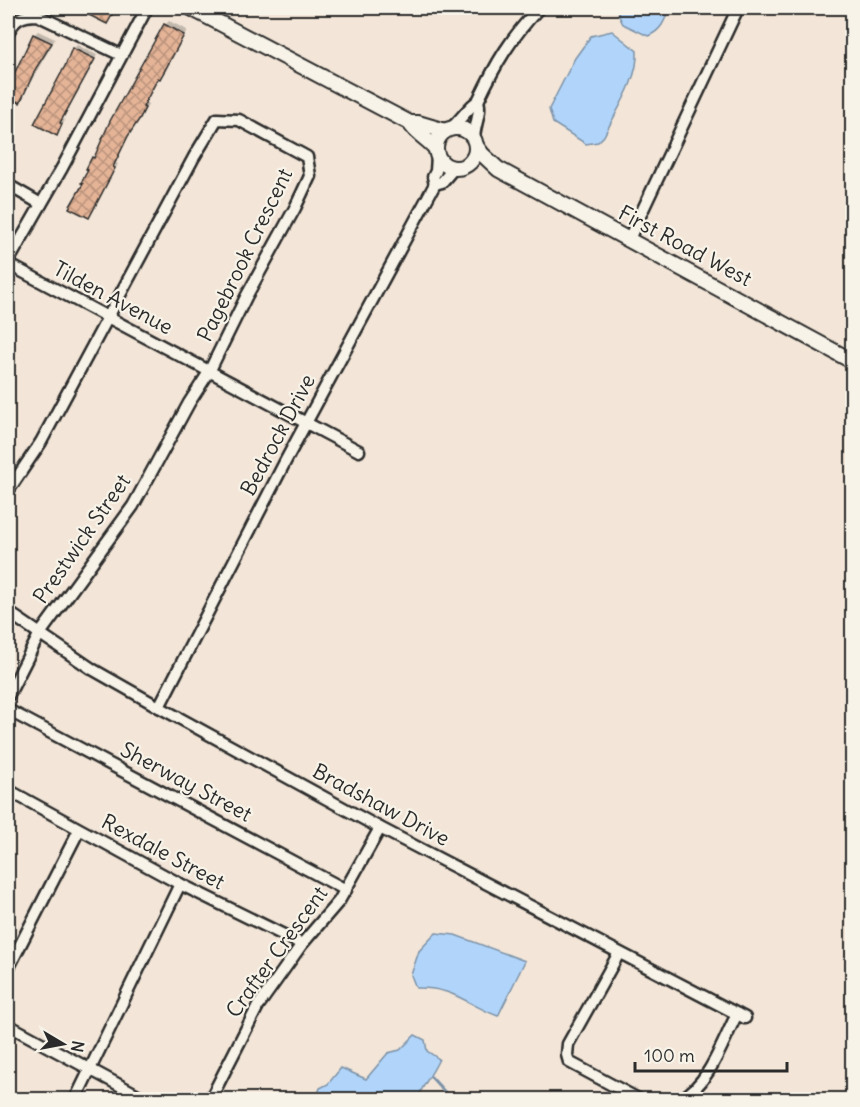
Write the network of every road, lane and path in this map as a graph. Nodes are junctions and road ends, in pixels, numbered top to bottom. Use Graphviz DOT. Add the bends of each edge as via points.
graph roads {
  1 [pos="147,8"];
  2 [pos="191,8"];
  3 [pos="539,8"];
  4 [pos="738,8"];
  5 [pos="8,33"];
  6 [pos="121,54"];
  7 [pos="478,101"];
  8 [pos="410,123"];
  9 [pos="448,129"];
  10 [pos="475,143"];
  11 [pos="437,152"];
  12 [pos="460,166"];
  13 [pos="498,169"];
  14 [pos="435,184"];
  15 [pos="8,185"];
  16 [pos="41,204"];
  17 [pos="629,239"];
  18 [pos="8,263"];
  19 [pos="108,318"];
  20 [pos="852,361"];
  21 [pos="209,372"];
  22 [pos="306,422"];
  23 [pos="360,451"];
  24 [pos="8,491"];
  25 [pos="8,612"];
  26 [pos="39,635"];
  27 [pos="8,696"];
  28 [pos="159,707"];
  29 [pos="8,710"];
  30 [pos="8,790"];
  31 [pos="380,828"];
  32 [pos="79,830"];
  33 [pos="180,884"];
  34 [pos="346,890"];
  35 [pos="302,944"];
  36 [pos="619,953"];
  37 [pos="8,969"];
  38 [pos="8,1025"];
  39 [pos="91,1068"];
  40 [pos="75,1100"];
  41 [pos="147,1100"];
  42 [pos="210,1100"];
  43 [pos="640,1100"];
  44 [pos="680,1100"];
  1 -- 6 [label="street"];
  2 -- 8 [label="street, First Road West"];
  3 -- 7 [label="street" via="500,56"];
  4 -- 17 [label="street"];
  5 -- 6 [label="street" via="23,15 37,15"];
  6 -- 16 [label="street"];
  7 -- 9 [label="street"];
  7 -- 10 [label="street"];
  8 -- 9 [label="street, First Road West"];
  8 -- 11 [label="street, First Road West"];
  9 -- 10 [label="street, First Road West" via="465,129"];
  9 -- 11 [label="street" via="439,136"];
  10 -- 12 [label="street" via="475,153"];
  10 -- 13 [label="street, First Road West"];
  11 -- 12 [label="street, First Road West" via="441,162"];
  11 -- 14 [label="street, Bedrock Drive"];
  12 -- 13 [label="street, First Road West"];
  12 -- 14 [label="street, Bedrock Drive"];
  13 -- 17 [label="street, First Road West"];
  14 -- 22 [label="street, Bedrock Drive"];
  15 -- 16 [label="street"];
  16 -- 18 [label="street"];
  17 -- 20 [label="street, First Road West"];
  18 -- 19 [label="street, Tilden Avenue"];
  19 -- 21 [label="street, Tilden Avenue"];
  19 -- 21 [label="street, Pagebrook Crescent" via="217,119 239,120 307,157 310,176"];
  19 -- 24 [label="street" via="41,442"];
  21 -- 22 [label="street, Tilden Avenue"];
  21 -- 26 [label="street, Prestwick Street" via="133,506"];
  22 -- 23 [label="street, Tilden Avenue"];
  22 -- 28 [label="street, Bedrock Drive"];
  25 -- 26 [label="street, Bradshaw Drive"];
  26 -- 27 [label="street"];
  26 -- 28 [label="street, Bradshaw Drive"];
  28 -- 31 [label="street, Bradshaw Drive"];
  29 -- 34 [label="street, Sherway Street"];
  30 -- 32 [label="street, Rexdale Street"];
  31 -- 34 [label="street, Crafter Crescent"];
  31 -- 36 [label="street, Bradshaw Drive"];
  32 -- 33 [label="street, Rexdale Street"];
  32 -- 37 [label="street"];
  33 -- 35 [label="street, Rexdale Street"];
  33 -- 39 [label="street"];
  34 -- 35 [label="street, Crafter Crescent"];
  35 -- 42 [label="street, Crafter Crescent" via="258,1006"];
  36 -- 43 [label="street" via="568,1044 567,1055 569,1062"];
  36 -- 44 [label="street, Bradshaw Drive" via="741,1016 703,1081"];
  38 -- 39 [label="street"];
  39 -- 40 [label="street"];
  39 -- 41 [label="street"];
}
